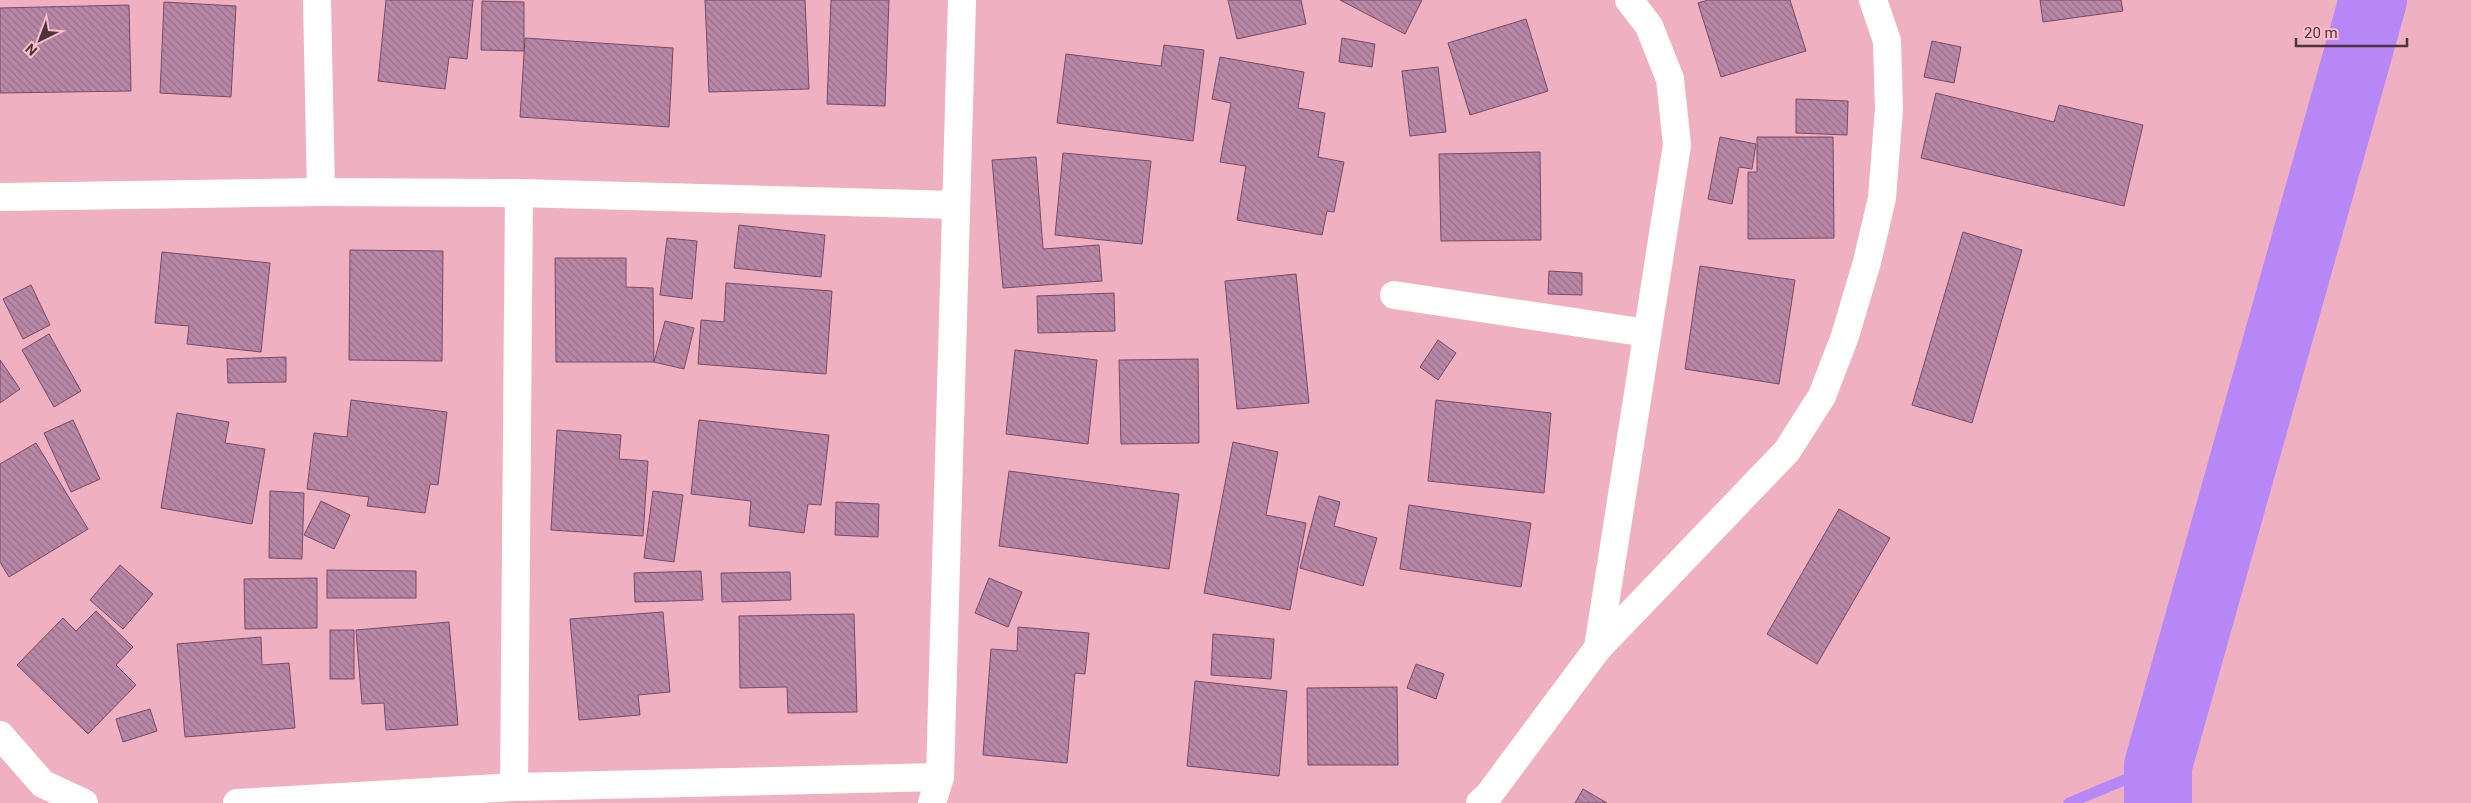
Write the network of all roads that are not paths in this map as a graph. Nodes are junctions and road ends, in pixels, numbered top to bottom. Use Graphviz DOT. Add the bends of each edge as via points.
graph roads {
  1 [pos="317,0"];
  2 [pos="962,0"];
  3 [pos="1629,0"];
  4 [pos="1873,0"];
  5 [pos="320,192"];
  6 [pos="519,193"];
  7 [pos="0,197"];
  8 [pos="955,205"];
  9 [pos="1394,295"];
  10 [pos="1647,333"];
  11 [pos="1598,648"];
  12 [pos="0,735"];
  13 [pos="940,777"];
  14 [pos="514,787"];
  15 [pos="84,803"];
  16 [pos="237,803"];
  17 [pos="932,803"];
  18 [pos="1480,803"];
  1 -- 5 [label="street"];
  2 -- 8 [label="street"];
  3 -- 10 [label="street" via="1649,26 1670,79 1677,145"];
  4 -- 11 [label="street" via="1887,41 1888,109 1882,198 1845,336 1822,396 1787,451"];
  5 -- 6 [label="street"];
  5 -- 7 [label="street"];
  6 -- 8 [label="street"];
  6 -- 14 [label="street"];
  8 -- 13 [label="street"];
  9 -- 10 [label="street"];
  10 -- 11 [label="street"];
  11 -- 18 [label="street"];
  12 -- 15 [label="street" via="43,784"];
  13 -- 14 [label="street"];
  13 -- 17 [label="street"];
  14 -- 16 [label="street"];
}
